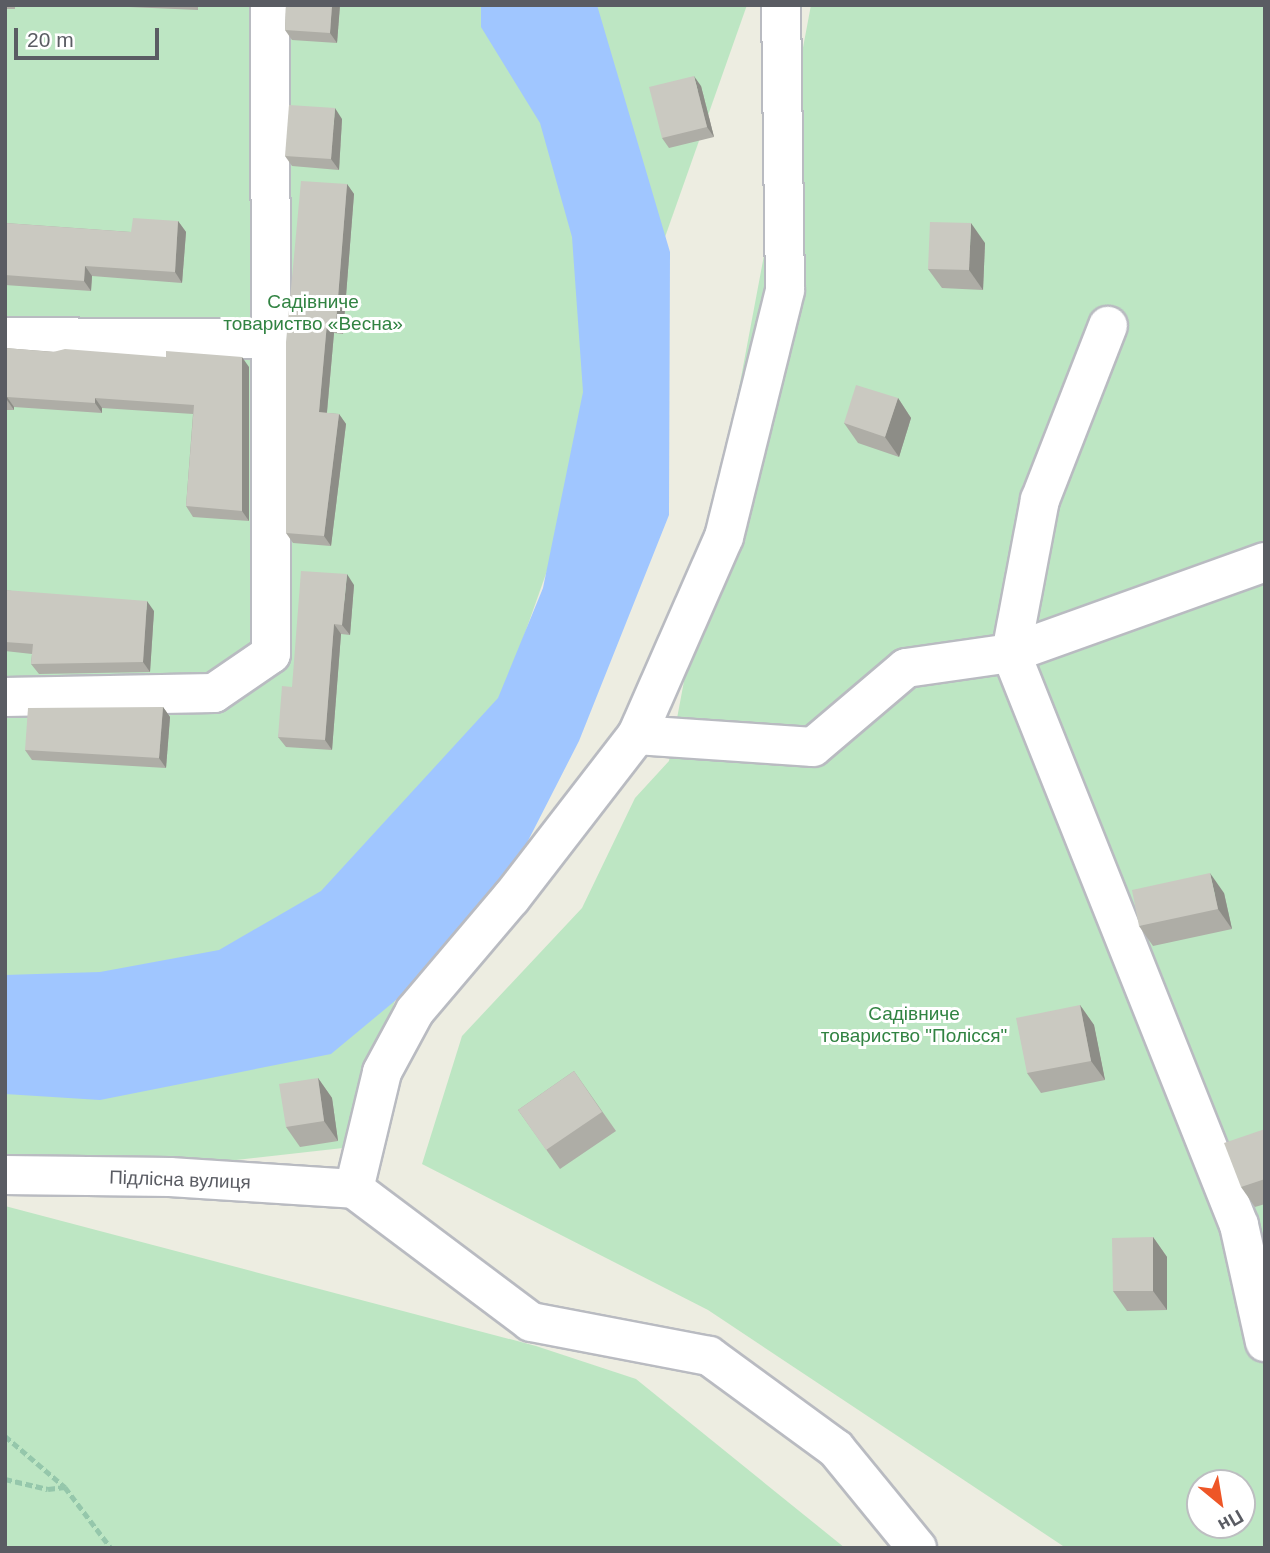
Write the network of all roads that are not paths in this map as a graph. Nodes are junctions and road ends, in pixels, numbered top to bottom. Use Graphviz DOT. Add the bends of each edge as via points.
graph roads {
  1 [pos="270,5"];
  2 [pos="781,5"];
  3 [pos="1108,326"];
  4 [pos="5,337"];
  5 [pos="271,339"];
  6 [pos="1265,562"];
  7 [pos="1011,653"];
  8 [pos="5,697"];
  9 [pos="637,735"];
  10 [pos="5,1175"];
  11 [pos="354,1189"];
  12 [pos="1265,1342"];
  13 [pos="917,1548"];
  1 -- 5 [label="street"];
  2 -- 9 [label="street" via="785,290 724,537"];
  3 -- 7 [label="street" via="1040,500"];
  4 -- 5 [label="street"];
  5 -- 8 [label="street" via="271,654 214,693"];
  6 -- 7 [label="street"];
  7 -- 9 [label="street" via="906,668 813,747"];
  7 -- 12 [label="street" via="1240,1225"];
  9 -- 11 [label="street" via="511,898 415,1011 382,1072"];
  10 -- 11 [label="street, Підлісна вулиця" via="170,1177"];
  11 -- 13 [label="street" via="531,1322 709,1356 835,1449"];
}
